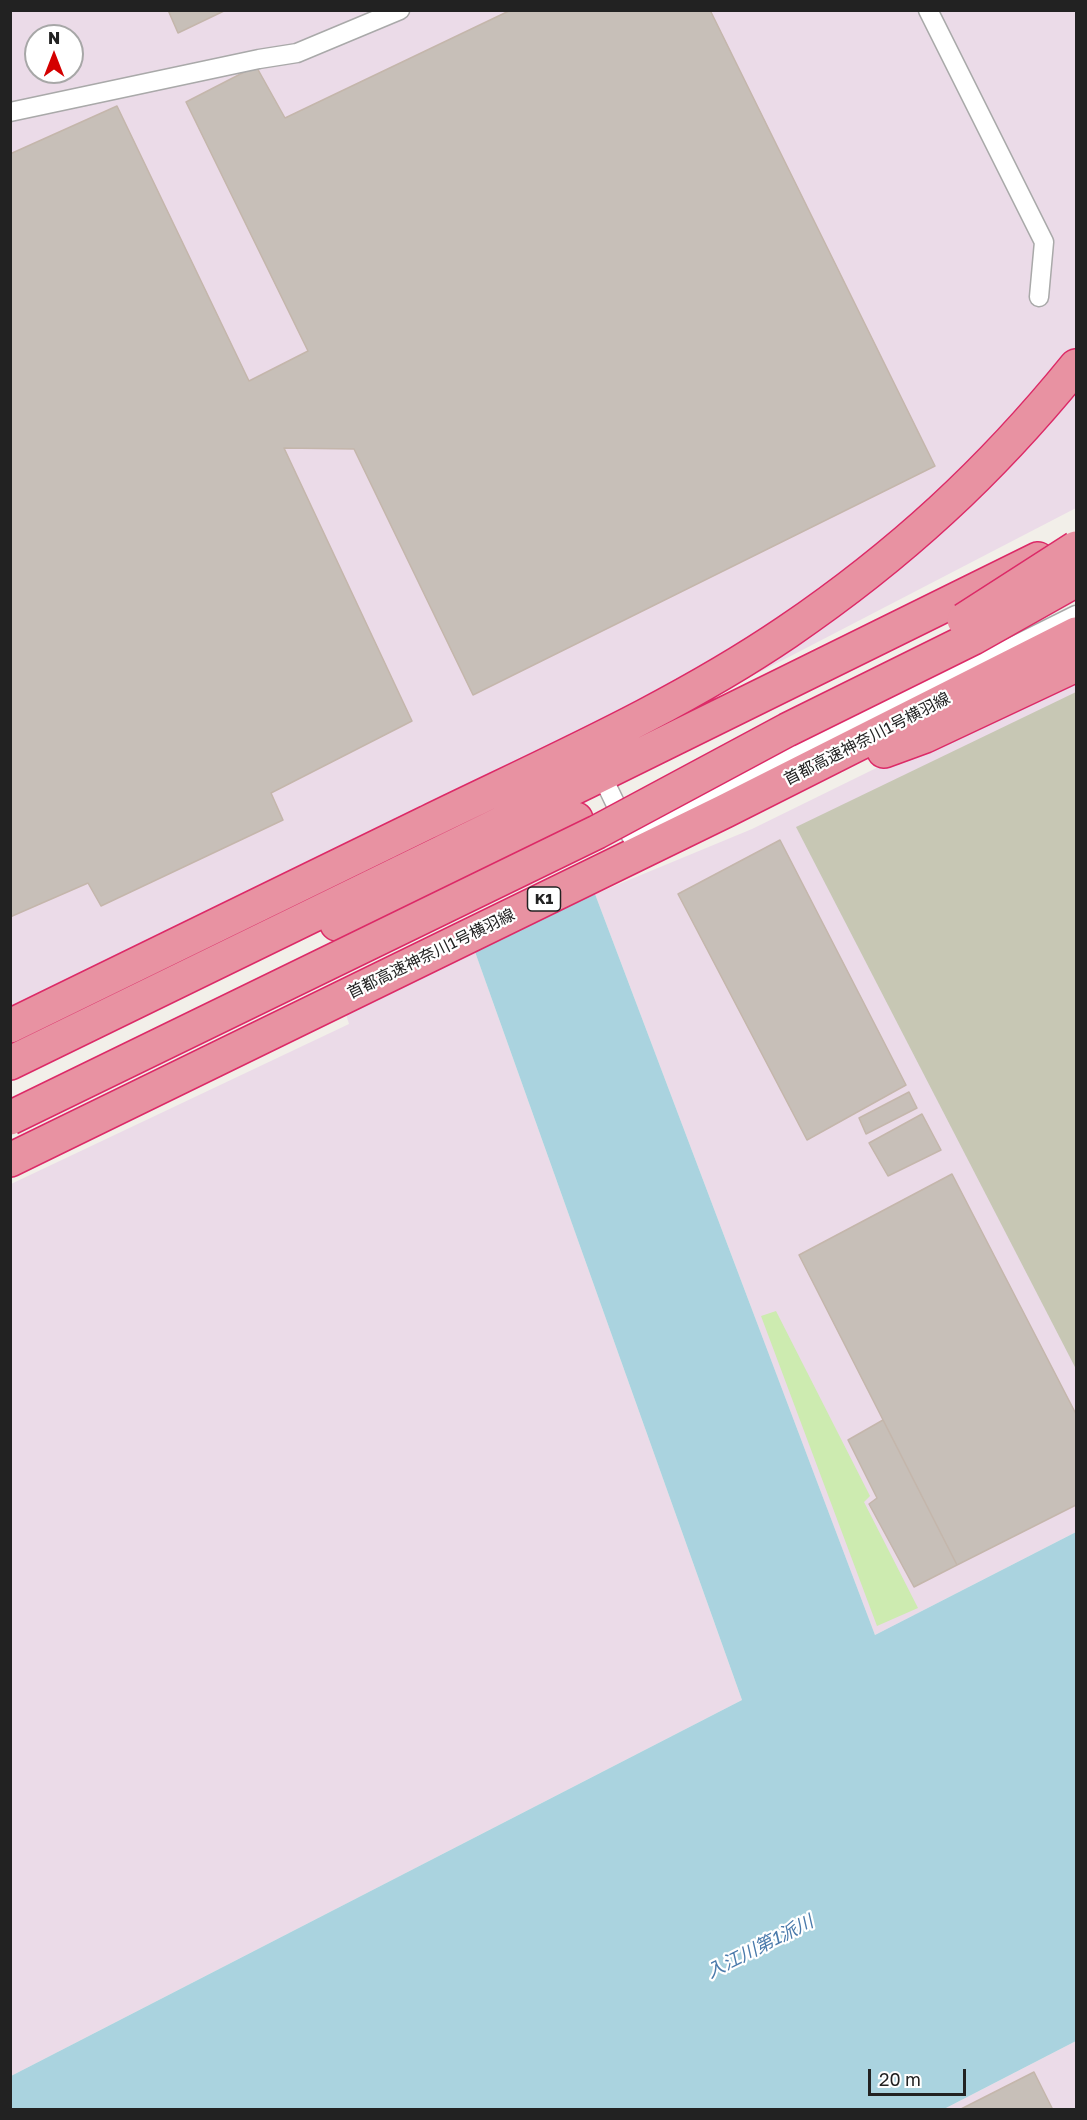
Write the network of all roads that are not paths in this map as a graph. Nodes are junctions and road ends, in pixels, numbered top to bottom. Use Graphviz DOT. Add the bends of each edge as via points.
graph roads {
  1 [pos="400,10"];
  2 [pos="928,10"];
  3 [pos="10,112"];
  4 [pos="1039,297"];
  5 [pos="1077,366"];
  6 [pos="1077,384"];
  7 [pos="984,471"];
  8 [pos="1077,539"];
  9 [pos="1077,549"];
  10 [pos="1077,569"];
  11 [pos="1077,580"];
  12 [pos="1077,615"];
  13 [pos="1077,634"];
  14 [pos="1077,665"];
  15 [pos="787,730"];
  16 [pos="725,811"];
  17 [pos="156,992"];
  18 [pos="10,1026"];
  19 [pos="10,1063"];
  20 [pos="10,1118"];
  21 [pos="10,1160"];
  1 -- 3 [label="lane" via="297,53"];
  2 -- 4 [label="lane" via="1044,242"];
  5 -- 7 [label="highway"];
  6 -- 7 [label="highway"];
  7 -- 18 [label="highway" via="866,575 734,665 609,733"];
  8 -- 17 [label="highway"];
  9 -- 12 [label="lane" via="604,780 631,836"];
  9 -- 15 [label="highway, bridge"];
  10 -- 17 [label="highway" via="467,872"];
  11 -- 15 [label="highway, bridge" via="973,638"];
  13 -- 16 [label="highway, 首都高速神奈川1号横羽線 / K1"];
  14 -- 16 [label="highway" via="925,736"];
  15 -- 20 [label="highway, bridge" via="597,832"];
  16 -- 21 [label="highway, 首都高速神奈川1号横羽線 / K1"];
  17 -- 19 [label="highway"];
}
